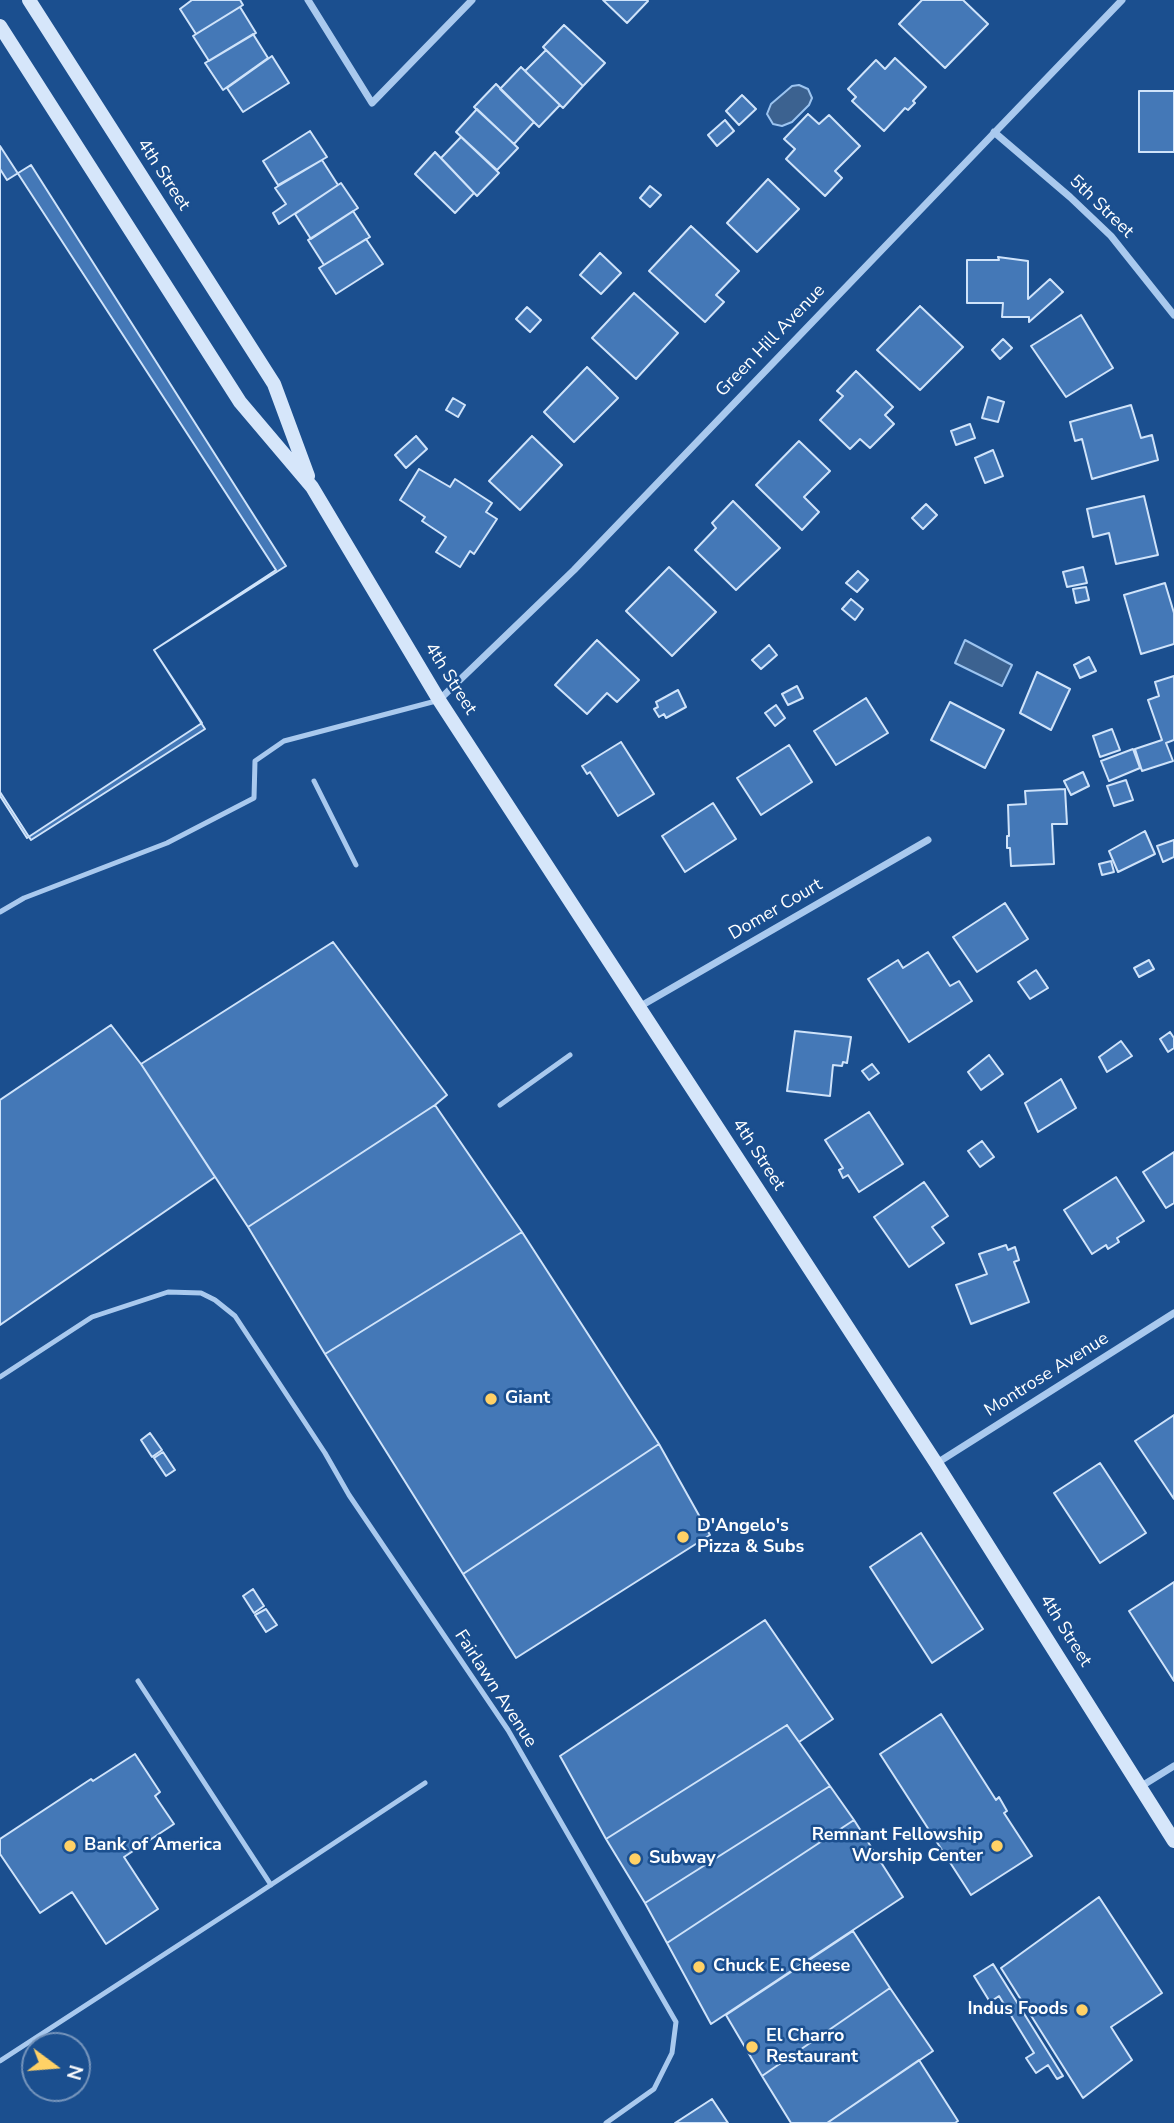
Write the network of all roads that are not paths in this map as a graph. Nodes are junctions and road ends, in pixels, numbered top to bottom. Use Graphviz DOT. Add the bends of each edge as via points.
graph roads {
  1 [pos="29,0"];
  2 [pos="308,0"];
  3 [pos="472,0"];
  4 [pos="1122,0"];
  5 [pos="0,26"];
  6 [pos="993,132"];
  7 [pos="1174,315"];
  8 [pos="312,487"];
  9 [pos="439,700"];
  10 [pos="314,780"];
  11 [pos="928,840"];
  12 [pos="356,865"];
  13 [pos="0,912"];
  14 [pos="639,1007"];
  15 [pos="570,1055"];
  16 [pos="500,1105"];
  17 [pos="1174,1313"];
  18 [pos="0,1377"];
  19 [pos="936,1463"];
  20 [pos="138,1681"];
  21 [pos="1174,1766"];
  22 [pos="425,1783"];
  23 [pos="1140,1787"];
  24 [pos="1174,1842"];
  25 [pos="271,1885"];
  26 [pos="0,2061"];
  27 [pos="606,2123"];
  1 -- 8 [label="street, 4th Street" via="274,384"];
  2 -- 3 [label="street" via="372,103"];
  4 -- 6 [label="street, Green Hill Avenue"];
  5 -- 8 [label="street, 4th Street" via="240,402"];
  6 -- 7 [label="street, 5th Street" via="1111,236"];
  6 -- 9 [label="street, Green Hill Avenue" via="573,570"];
  8 -- 9 [label="street, 4th Street"];
  9 -- 13 [label="lane" via="284,741 255,761 254,798 167,843 24,898"];
  9 -- 14 [label="street, 4th Street"];
  10 -- 12 [label="lane"];
  11 -- 14 [label="street, Domer Court"];
  14 -- 19 [label="street, 4th Street"];
  15 -- 16 [label="lane"];
  17 -- 19 [label="street, Montrose Avenue"];
  18 -- 27 [label="lane, Fairlawn Avenue" via="92,1317 168,1292 201,1293 226,1307 243,1327 349,1495 508,1730 676,2022 672,2053 654,2089"];
  19 -- 23 [label="street, 4th Street"];
  20 -- 25 [label="lane"];
  21 -- 23 [label="street"];
  22 -- 25 [label="lane"];
  23 -- 24 [label="street, 4th Street"];
  25 -- 26 [label="lane"];
}
